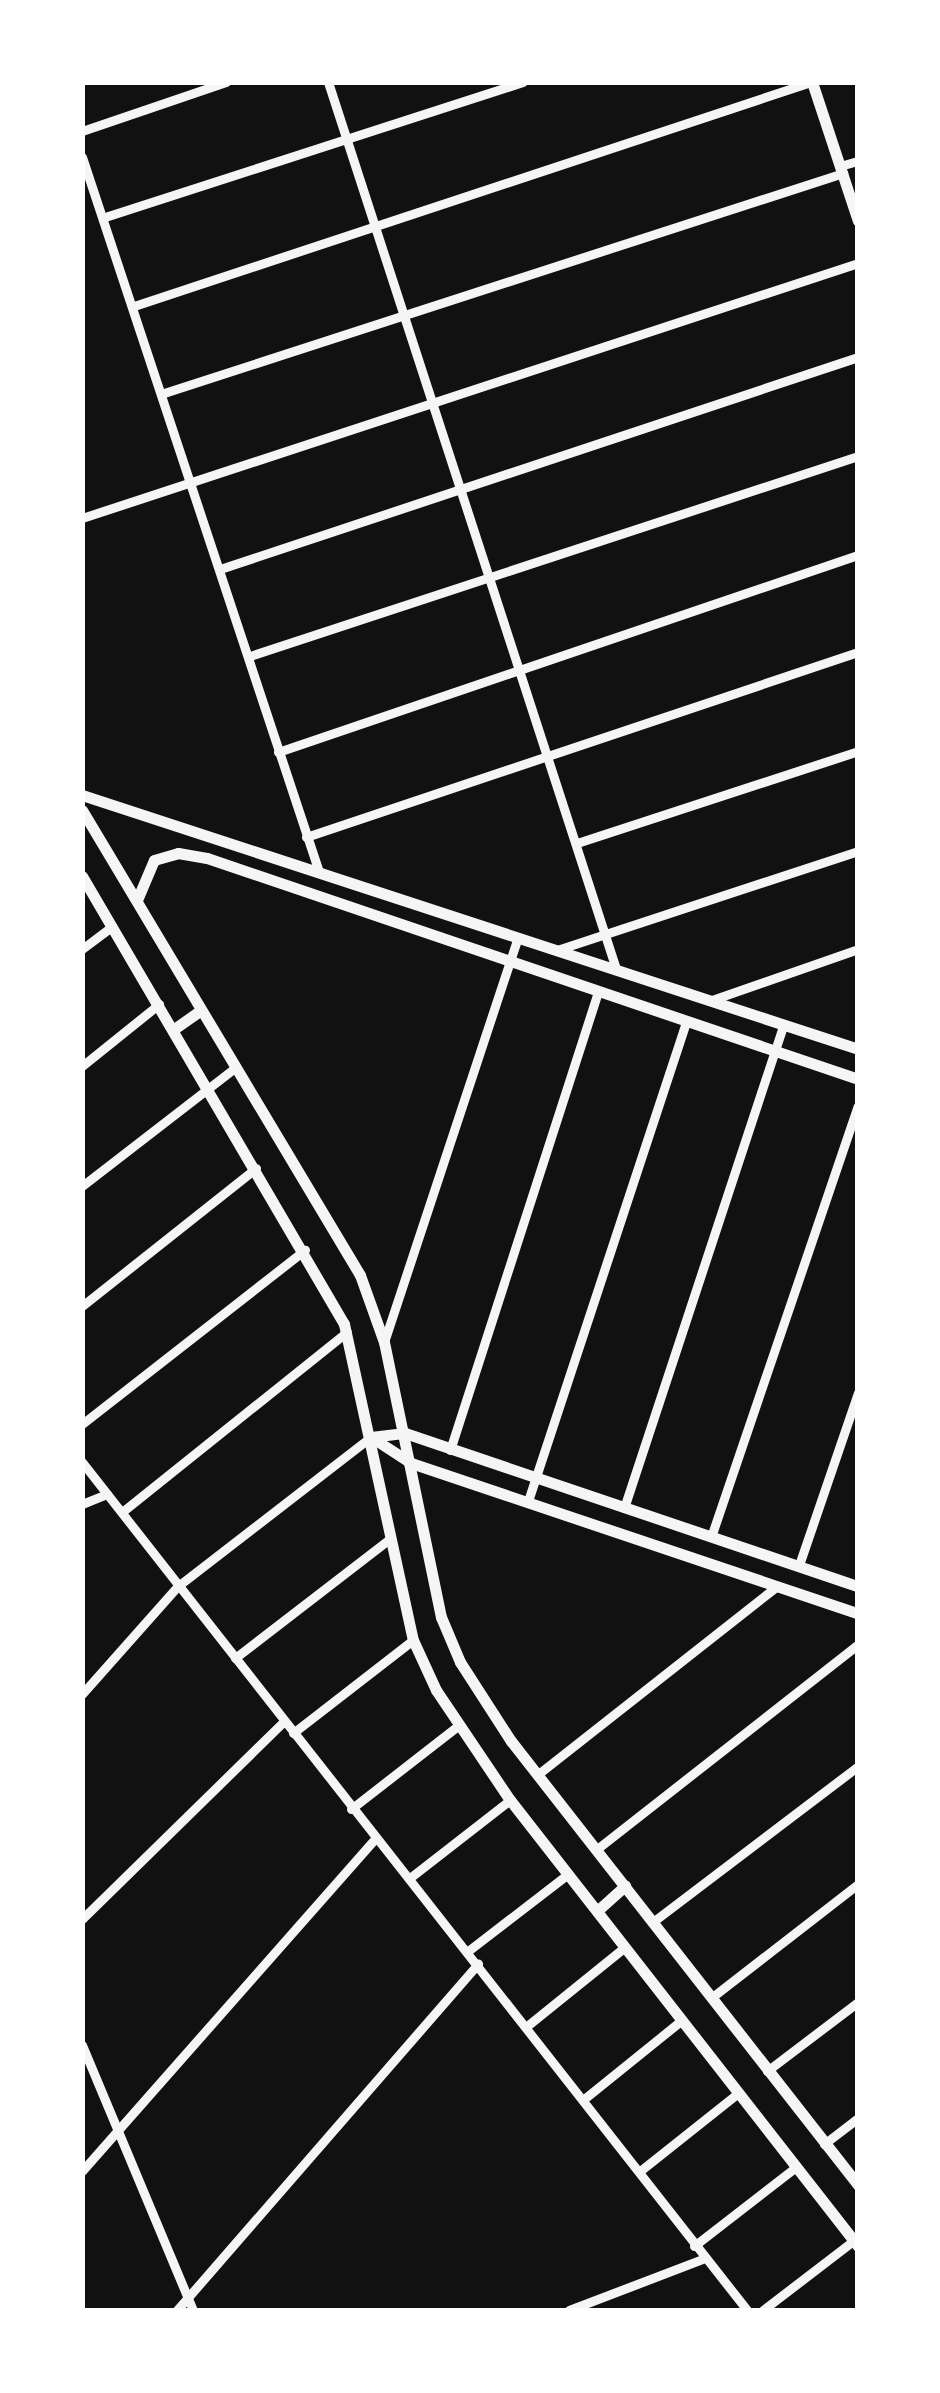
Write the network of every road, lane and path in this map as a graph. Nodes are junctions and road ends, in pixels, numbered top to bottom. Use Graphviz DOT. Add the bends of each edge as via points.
graph roads {
  1 [pos="226,82"];
  2 [pos="328,82"];
  3 [pos="523,82"];
  4 [pos="812,82"];
  5 [pos="82,131"];
  6 [pos="348,140"];
  7 [pos="82,156"];
  8 [pos="858,161"];
  9 [pos="842,170"];
  10 [pos="105,217"];
  11 [pos="858,221"];
  12 [pos="377,228"];
  13 [pos="858,263"];
  14 [pos="134,306"];
  15 [pos="404,315"];
  16 [pos="858,356"];
  17 [pos="164,393"];
  18 [pos="434,404"];
  19 [pos="858,456"];
  20 [pos="192,478"];
  21 [pos="462,492"];
  22 [pos="82,518"];
  23 [pos="858,555"];
  24 [pos="220,569"];
  25 [pos="492,581"];
  26 [pos="858,652"];
  27 [pos="250,656"];
  28 [pos="520,670"];
  29 [pos="858,751"];
  30 [pos="278,752"];
  31 [pos="549,757"];
  32 [pos="82,795"];
  33 [pos="82,810"];
  34 [pos="306,837"];
  35 [pos="577,843"];
  36 [pos="858,851"];
  37 [pos="319,872"];
  38 [pos="82,876"];
  39 [pos="137,900"];
  40 [pos="112,926"];
  41 [pos="606,935"];
  42 [pos="518,938"];
  43 [pos="82,949"];
  44 [pos="858,949"];
  45 [pos="557,950"];
  46 [pos="511,961"];
  47 [pos="616,969"];
  48 [pos="598,993"];
  49 [pos="707,1001"];
  50 [pos="159,1004"];
  51 [pos="201,1010"];
  52 [pos="686,1022"];
  53 [pos="784,1026"];
  54 [pos="174,1029"];
  55 [pos="858,1049"];
  56 [pos="776,1051"];
  57 [pos="82,1066"];
  58 [pos="236,1067"];
  59 [pos="858,1079"];
  60 [pos="208,1088"];
  61 [pos="858,1106"];
  62 [pos="256,1168"];
  63 [pos="82,1186"];
  64 [pos="304,1250"];
  65 [pos="82,1306"];
  66 [pos="347,1332"];
  67 [pos="384,1342"];
  68 [pos="858,1393"];
  69 [pos="82,1424"];
  70 [pos="405,1433"];
  71 [pos="371,1437"];
  72 [pos="450,1450"];
  73 [pos="82,1462"];
  74 [pos="412,1463"];
  75 [pos="536,1479"];
  76 [pos="106,1494"];
  77 [pos="528,1501"];
  78 [pos="82,1504"];
  79 [pos="624,1508"];
  80 [pos="122,1512"];
  81 [pos="390,1538"];
  82 [pos="712,1538"];
  83 [pos="799,1565"];
  84 [pos="178,1586"];
  85 [pos="777,1586"];
  86 [pos="858,1586"];
  87 [pos="858,1613"];
  88 [pos="414,1640"];
  89 [pos="858,1644"];
  90 [pos="235,1658"];
  91 [pos="82,1694"];
  92 [pos="283,1722"];
  93 [pos="460,1725"];
  94 [pos="293,1733"];
  95 [pos="858,1766"];
  96 [pos="537,1775"];
  97 [pos="510,1800"];
  98 [pos="351,1809"];
  99 [pos="375,1839"];
  100 [pos="596,1849"];
  101 [pos="568,1874"];
  102 [pos="411,1878"];
  103 [pos="858,1884"];
  104 [pos="625,1886"];
  105 [pos="597,1911"];
  106 [pos="82,1919"];
  107 [pos="654,1921"];
  108 [pos="625,1947"];
  109 [pos="468,1951"];
  110 [pos="478,1964"];
  111 [pos="711,1998"];
  112 [pos="858,2002"];
  113 [pos="682,2020"];
  114 [pos="527,2026"];
  115 [pos="82,2045"];
  116 [pos="767,2071"];
  117 [pos="738,2093"];
  118 [pos="584,2099"];
  119 [pos="858,2118"];
  120 [pos="117,2131"];
  121 [pos="824,2144"];
  122 [pos="796,2167"];
  123 [pos="82,2171"];
  124 [pos="640,2171"];
  125 [pos="858,2185"];
  126 [pos="855,2244"];
  127 [pos="694,2246"];
  128 [pos="705,2258"];
  129 [pos="186,2300"];
  130 [pos="177,2310"];
  131 [pos="193,2310"];
  132 [pos="569,2310"];
  133 [pos="747,2310"];
  134 [pos="763,2310"];
  1 -- 5 [label="street"];
  2 -- 6 [label="street"];
  3 -- 6 [label="street"];
  4 -- 9 [label="street"];
  4 -- 12 [label="street"];
  6 -- 10 [label="street"];
  6 -- 12 [label="street"];
  7 -- 10 [label="street"];
  8 -- 9 [label="street"];
  9 -- 11 [label="street"];
  9 -- 15 [label="street"];
  10 -- 14 [label="street"];
  12 -- 14 [label="street"];
  12 -- 15 [label="street"];
  13 -- 18 [label="street"];
  14 -- 17 [label="street"];
  15 -- 17 [label="street"];
  15 -- 18 [label="street"];
  16 -- 21 [label="street"];
  17 -- 20 [label="street"];
  18 -- 20 [label="street"];
  18 -- 21 [label="street"];
  19 -- 25 [label="street"];
  20 -- 22 [label="street"];
  20 -- 24 [label="street"];
  21 -- 24 [label="street"];
  21 -- 25 [label="street"];
  23 -- 28 [label="street"];
  24 -- 27 [label="street"];
  25 -- 27 [label="street"];
  25 -- 28 [label="street"];
  26 -- 31 [label="street"];
  27 -- 30 [label="street"];
  28 -- 30 [label="street"];
  28 -- 31 [label="street"];
  29 -- 35 [label="street"];
  30 -- 34 [label="street"];
  31 -- 34 [label="street"];
  31 -- 35 [label="street"];
  32 -- 37 [label="street"];
  33 -- 39 [label="street"];
  34 -- 37 [label="street"];
  35 -- 41 [label="street"];
  36 -- 41 [label="street"];
  37 -- 42 [label="street"];
  38 -- 40 [label="street"];
  39 -- 46 [label="street" via="154,860 192,854"];
  39 -- 51 [label="street"];
  40 -- 43 [label="street"];
  40 -- 50 [label="street"];
  41 -- 45 [label="street"];
  41 -- 47 [label="street"];
  42 -- 45 [label="street"];
  42 -- 46 [label="street"];
  44 -- 49 [label="street"];
  45 -- 47 [label="street"];
  46 -- 48 [label="street"];
  46 -- 67 [label="street"];
  47 -- 49 [label="street"];
  48 -- 52 [label="street"];
  48 -- 72 [label="street"];
  49 -- 53 [label="street"];
  50 -- 54 [label="street"];
  50 -- 57 [label="street"];
  51 -- 54 [label="street"];
  51 -- 58 [label="street"];
  52 -- 56 [label="street"];
  52 -- 75 [label="street"];
  53 -- 55 [label="street"];
  53 -- 56 [label="street"];
  54 -- 60 [label="street"];
  56 -- 59 [label="street"];
  56 -- 79 [label="street"];
  58 -- 60 [label="street"];
  58 -- 67 [label="street" via="345,1246"];
  60 -- 62 [label="street"];
  60 -- 63 [label="street"];
  61 -- 82 [label="street"];
  62 -- 64 [label="street"];
  62 -- 65 [label="street"];
  64 -- 66 [label="street"];
  64 -- 69 [label="street"];
  66 -- 71 [label="street"];
  66 -- 80 [label="street"];
  67 -- 70 [label="street"];
  68 -- 83 [label="street"];
  70 -- 71 [label="street"];
  70 -- 72 [label="street"];
  70 -- 74 [label="street"];
  71 -- 74 [label="street"];
  71 -- 81 [label="street"];
  71 -- 84 [label="street"];
  72 -- 75 [label="street"];
  73 -- 76 [label="street"];
  74 -- 77 [label="street"];
  74 -- 96 [label="street" via="441,1617 481,1698"];
  75 -- 77 [label="street"];
  75 -- 79 [label="street"];
  76 -- 78 [label="street"];
  76 -- 80 [label="street"];
  77 -- 85 [label="street"];
  79 -- 82 [label="street"];
  80 -- 84 [label="street"];
  81 -- 88 [label="street"];
  81 -- 90 [label="street"];
  82 -- 83 [label="street"];
  83 -- 86 [label="street"];
  84 -- 90 [label="street"];
  84 -- 91 [label="street"];
  85 -- 87 [label="street"];
  85 -- 96 [label="street"];
  88 -- 93 [label="street"];
  88 -- 94 [label="street"];
  89 -- 100 [label="street"];
  90 -- 92 [label="street"];
  92 -- 94 [label="street"];
  92 -- 106 [label="street"];
  93 -- 97 [label="street"];
  93 -- 98 [label="street"];
  94 -- 98 [label="street"];
  95 -- 107 [label="street"];
  96 -- 100 [label="street"];
  97 -- 101 [label="street"];
  97 -- 102 [label="street"];
  98 -- 99 [label="street"];
  99 -- 102 [label="street"];
  99 -- 120 [label="street"];
  100 -- 104 [label="street"];
  101 -- 105 [label="street"];
  101 -- 109 [label="street"];
  102 -- 109 [label="street"];
  103 -- 111 [label="street"];
  104 -- 105 [label="street"];
  104 -- 107 [label="street"];
  105 -- 108 [label="street"];
  107 -- 111 [label="street"];
  108 -- 113 [label="street"];
  108 -- 114 [label="street"];
  109 -- 110 [label="street"];
  110 -- 114 [label="street"];
  110 -- 129 [label="street"];
  111 -- 116 [label="street"];
  112 -- 116 [label="street"];
  113 -- 117 [label="street"];
  113 -- 118 [label="street"];
  114 -- 118 [label="street"];
  115 -- 120 [label="street"];
  116 -- 121 [label="street"];
  117 -- 122 [label="street"];
  117 -- 124 [label="street"];
  118 -- 124 [label="street"];
  119 -- 121 [label="street"];
  120 -- 123 [label="street"];
  120 -- 129 [label="street"];
  121 -- 125 [label="street"];
  122 -- 126 [label="street"];
  122 -- 127 [label="street"];
  124 -- 127 [label="street"];
  126 -- 134 [label="street"];
  127 -- 128 [label="street"];
  128 -- 132 [label="street"];
  128 -- 133 [label="street"];
  129 -- 130 [label="street"];
  129 -- 131 [label="street"];
}
